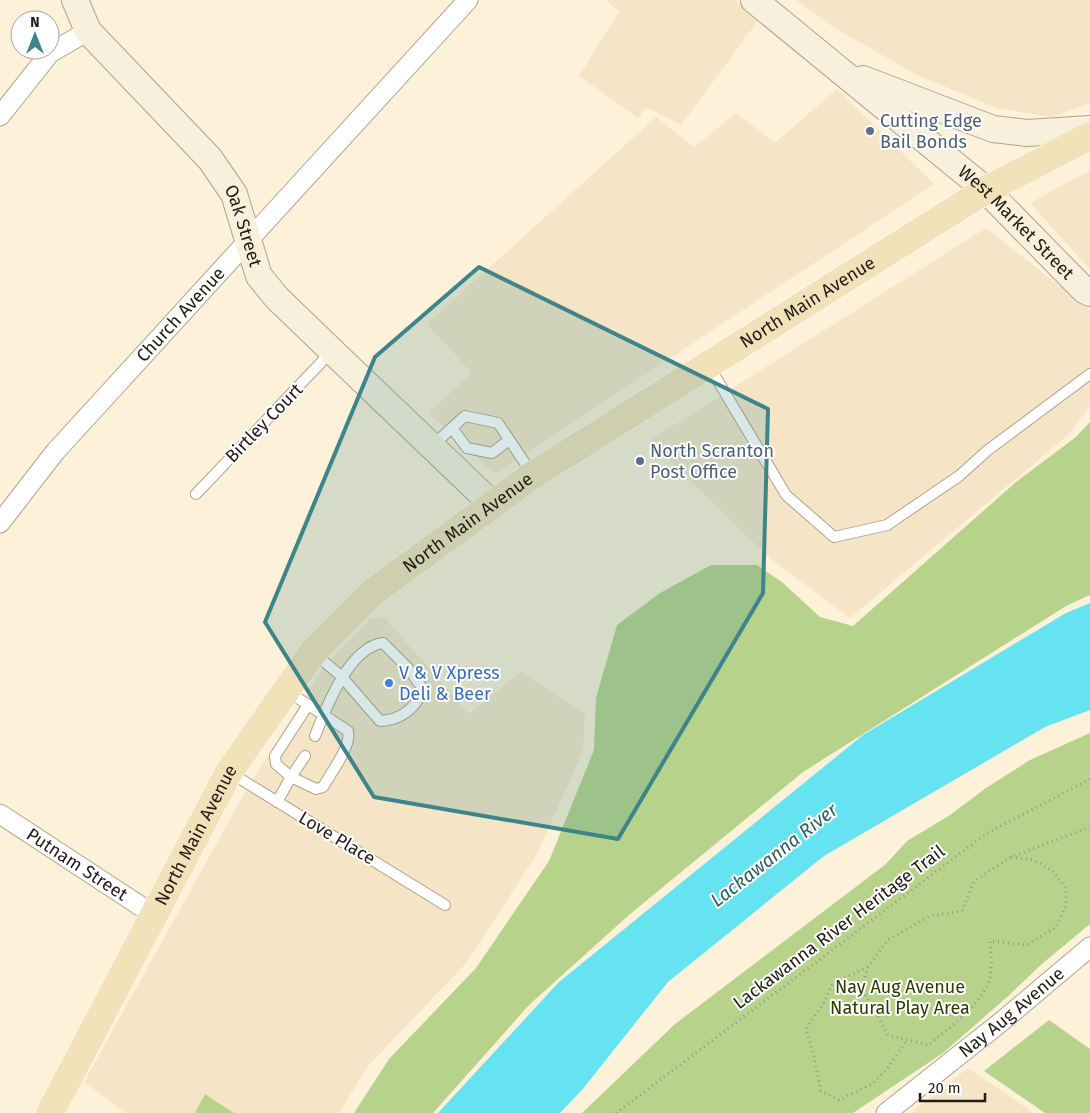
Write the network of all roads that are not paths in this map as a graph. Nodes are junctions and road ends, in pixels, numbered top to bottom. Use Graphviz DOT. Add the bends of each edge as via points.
graph roads {
  1 [pos="75,0"];
  2 [pos="468,0"];
  3 [pos="754,0"];
  4 [pos="88,31"];
  5 [pos="841,71"];
  6 [pos="0,116"];
  7 [pos="1090,129"];
  8 [pos="1090,136"];
  9 [pos="986,190"];
  10 [pos="248,241"];
  11 [pos="1090,294"];
  12 [pos="332,351"];
  13 [pos="709,366"];
  14 [pos="1090,374"];
  15 [pos="452,428"];
  16 [pos="509,440"];
  17 [pos="432,446"];
  18 [pos="533,475"];
  19 [pos="196,494"];
  20 [pos="491,503"];
  21 [pos="0,523"];
  22 [pos="313,652"];
  23 [pos="341,676"];
  24 [pos="297,697"];
  25 [pos="324,714"];
  26 [pos="315,736"];
  27 [pos="305,756"];
  28 [pos="229,772"];
  29 [pos="291,777"];
  30 [pos="277,802"];
  31 [pos="0,814"];
  32 [pos="446,905"];
  33 [pos="154,915"];
  34 [pos="1090,947"];
  35 [pos="50,1113"];
  36 [pos="886,1113"];
  1 -- 4 [label="street, Oak Street"];
  2 -- 10 [label="street, Church Avenue"];
  3 -- 5 [label="street, West Market Street"];
  4 -- 6 [label="street" via="50,53"];
  4 -- 10 [label="street, Oak Street" via="210,159 234,194"];
  5 -- 7 [label="street" via="993,129 1027,132"];
  5 -- 9 [label="street, West Market Street"];
  8 -- 9 [label="main road, North Main Avenue"];
  9 -- 11 [label="street, West Market Street"];
  9 -- 13 [label="main road, North Main Avenue"];
  10 -- 12 [label="street, Oak Street" via="259,276"];
  10 -- 21 [label="street, Church Avenue" via="55,452"];
  12 -- 17 [label="street, Oak Street"];
  12 -- 19 [label="lane, Birtley Court"];
  13 -- 14 [label="lane" via="786,495 834,537 887,525 959,476 988,450"];
  13 -- 18 [label="main road, North Main Avenue"];
  15 -- 16 [label="lane" via="465,416 498,423"];
  15 -- 16 [label="lane" via="467,448 492,453"];
  15 -- 17 [label="lane"];
  16 -- 18 [label="lane"];
  17 -- 20 [label="street, Oak Street"];
  18 -- 20 [label="main road, North Main Avenue"];
  20 -- 22 [label="main road, North Main Avenue" via="372,592"];
  22 -- 23 [label="lane"];
  22 -- 24 [label="main road, North Main Avenue"];
  23 -- 23 [label="lane" via="373,644 383,643 423,689 418,702 404,714 394,720 380,721"];
  23 -- 25 [label="lane"];
  24 -- 25 [label="lane"];
  24 -- 28 [label="main road, North Main Avenue"];
  24 -- 29 [label="lane" via="275,756 276,764"];
  25 -- 26 [label="lane"];
  25 -- 29 [label="lane" via="348,730 350,736 342,754 323,787 316,788"];
  27 -- 29 [label="lane"];
  28 -- 30 [label="lane, Love Place"];
  28 -- 33 [label="main road, North Main Avenue"];
  29 -- 30 [label="lane"];
  30 -- 32 [label="lane, Love Place"];
  31 -- 33 [label="street, Putnam Street"];
  33 -- 35 [label="main road, North Main Avenue"];
  34 -- 36 [label="street, Nay Aug Avenue"];
}
